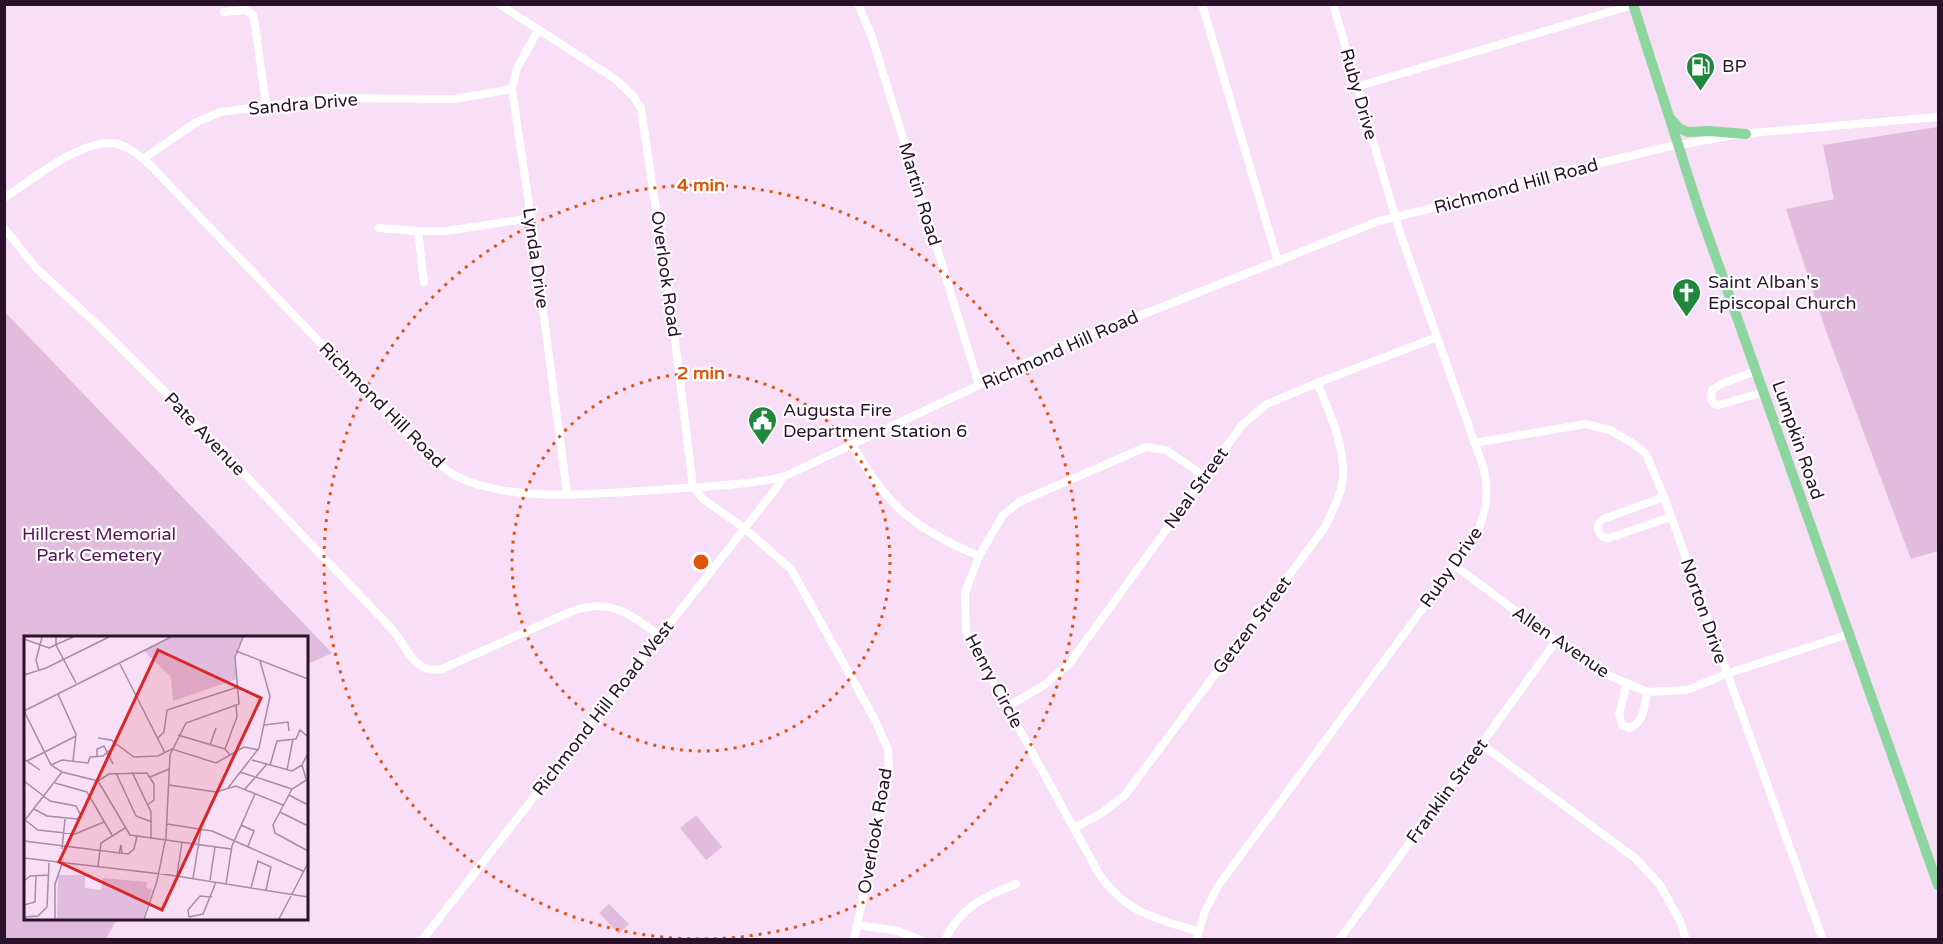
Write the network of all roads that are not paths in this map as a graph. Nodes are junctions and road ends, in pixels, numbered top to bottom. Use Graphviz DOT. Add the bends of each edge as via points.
graph roads {
  1 [pos="499,4"];
  2 [pos="858,4"];
  3 [pos="1202,4"];
  4 [pos="1333,4"];
  5 [pos="1633,5"];
  6 [pos="224,12"];
  7 [pos="538,30"];
  8 [pos="1356,87"];
  9 [pos="512,89"];
  10 [pos="266,105"];
  11 [pos="1668,116"];
  12 [pos="1938,117"];
  13 [pos="1746,134"];
  14 [pos="1677,146"];
  15 [pos="143,159"];
  16 [pos="4,198"];
  17 [pos="531,218"];
  18 [pos="1395,218"];
  19 [pos="4,228"];
  20 [pos="379,228"];
  21 [pos="418,231"];
  22 [pos="1278,262"];
  23 [pos="424,282"];
  24 [pos="1437,337"];
  25 [pos="1756,371"];
  26 [pos="1317,383"];
  27 [pos="979,385"];
  28 [pos="1764,392"];
  29 [pos="1474,442"];
  30 [pos="852,444"];
  31 [pos="1204,476"];
  32 [pos="783,477"];
  33 [pos="693,487"];
  34 [pos="567,493"];
  35 [pos="1664,497"];
  36 [pos="1671,517"];
  37 [pos="744,528"];
  38 [pos="979,556"];
  39 [pos="1454,565"];
  40 [pos="1849,633"];
  41 [pos="660,636"];
  42 [pos="1556,641"];
  43 [pos="1726,674"];
  44 [pos="1627,683"];
  45 [pos="1647,692"];
  46 [pos="1007,707"];
  47 [pos="1481,744"];
  48 [pos="1074,828"];
  49 [pos="1016,884"];
  50 [pos="1938,885"];
  51 [pos="857,925"];
  52 [pos="1196,935"];
  53 [pos="422,939"];
  54 [pos="854,939"];
  55 [pos="921,939"];
  56 [pos="945,939"];
  57 [pos="1339,939"];
  58 [pos="1686,939"];
  59 [pos="1823,939"];
  1 -- 7 [label="street, Overlook Road"];
  2 -- 27 [label="street, Martin Road" via="872,37"];
  3 -- 22 [label="street"];
  4 -- 8 [label="street, Ruby Drive"];
  5 -- 8 [label="street"];
  5 -- 11 [label="main road, Lumpkin Road"];
  6 -- 10 [label="street" via="246,10 252,15"];
  7 -- 9 [label="street, Lynda Drive" via="517,68"];
  7 -- 33 [label="street, Overlook Road" via="615,80 641,108"];
  8 -- 18 [label="street, Ruby Drive"];
  9 -- 10 [label="street, Sandra Drive" via="455,99 327,98"];
  9 -- 17 [label="street, Lynda Drive"];
  10 -- 15 [label="street, Sandra Drive" via="211,114"];
  11 -- 13 [label="main road" via="1688,132"];
  11 -- 14 [label="main road, Lumpkin Road"];
  12 -- 13 [label="street, Richmond Hill Road"];
  13 -- 14 [label="street, Richmond Hill Road"];
  14 -- 18 [label="street, Richmond Hill Road" via="1527,180"];
  14 -- 25 [label="main road, Lumpkin Road"];
  15 -- 16 [label="street, Richmond Hill Road" via="117,144 98,144 67,157"];
  15 -- 34 [label="street, Richmond Hill Road" via="436,462 452,474 488,487 527,493"];
  17 -- 21 [label="street" via="446,231"];
  17 -- 34 [label="street, Lynda Drive"];
  18 -- 22 [label="street, Richmond Hill Road"];
  18 -- 24 [label="street, Ruby Drive"];
  19 -- 41 [label="street, Pate Avenue" via="37,269 178,405 425,669 437,670 583,607 602,605 626,612"];
  20 -- 21 [label="street"];
  21 -- 23 [label="street"];
  22 -- 27 [label="street, Richmond Hill Road" via="1058,348"];
  24 -- 26 [label="street, Neal Street"];
  24 -- 29 [label="street, Ruby Drive"];
  25 -- 28 [label="main road, Lumpkin Road"];
  25 -- 28 [label="street" via="1721,384 1712,390 1711,399 1719,405"];
  26 -- 31 [label="street, Neal Street" via="1267,404 1242,425"];
  26 -- 48 [label="street, Getzen Street" via="1339,436 1342,467 1341,490 1325,527 1125,795"];
  27 -- 30 [label="street, Richmond Hill Road"];
  28 -- 40 [label="main road, Lumpkin Road"];
  29 -- 35 [label="street, Norton Drive" via="1586,424 1610,430 1646,453"];
  29 -- 39 [label="street, Ruby Drive" via="1485,476 1486,505 1476,535"];
  30 -- 32 [label="street, Richmond Hill Road"];
  30 -- 38 [label="street" via="873,480 906,515 944,541"];
  31 -- 38 [label="street, Henry Circle" via="1166,450 1146,447 1019,502 1003,515"];
  31 -- 46 [label="street, Neal Street" via="1069,664 1044,685"];
  32 -- 33 [label="street, Richmond Hill Road"];
  32 -- 37 [label="street, Richmond Hill Road West"];
  33 -- 34 [label="street, Richmond Hill Road"];
  33 -- 37 [label="street, Overlook Road"];
  35 -- 36 [label="street, Norton Drive"];
  35 -- 36 [label="street" via="1603,519 1599,522 1599,533 1609,538"];
  36 -- 43 [label="street, Norton Drive"];
  37 -- 41 [label="street, Richmond Hill Road West"];
  37 -- 51 [label="street, Overlook Road" via="791,568 888,750 889,773"];
  38 -- 46 [label="street, Henry Circle" via="965,593 966,632"];
  39 -- 42 [label="street, Allen Avenue"];
  39 -- 52 [label="street, Ruby Drive" via="1228,872 1210,900"];
  40 -- 43 [label="street, Allen Avenue"];
  40 -- 50 [label="main road, Lumpkin Road"];
  41 -- 53 [label="street, Richmond Hill Road West"];
  42 -- 44 [label="street, Allen Avenue" via="1603,673"];
  42 -- 47 [label="street, Franklin Street"];
  43 -- 45 [label="street, Allen Avenue" via="1687,690"];
  43 -- 59 [label="street, Norton Drive"];
  44 -- 45 [label="street, Allen Avenue"];
  44 -- 45 [label="street" via="1619,714 1622,725 1630,728 1638,724"];
  46 -- 48 [label="street, Henry Circle"];
  47 -- 57 [label="street, Franklin Street"];
  47 -- 58 [label="street" via="1635,858 1660,885"];
  48 -- 52 [label="street, Henry Circle" via="1112,890 1146,915"];
  49 -- 56 [label="street" via="974,903"];
  51 -- 54 [label="street, Overlook Road"];
  51 -- 55 [label="street"];
}
